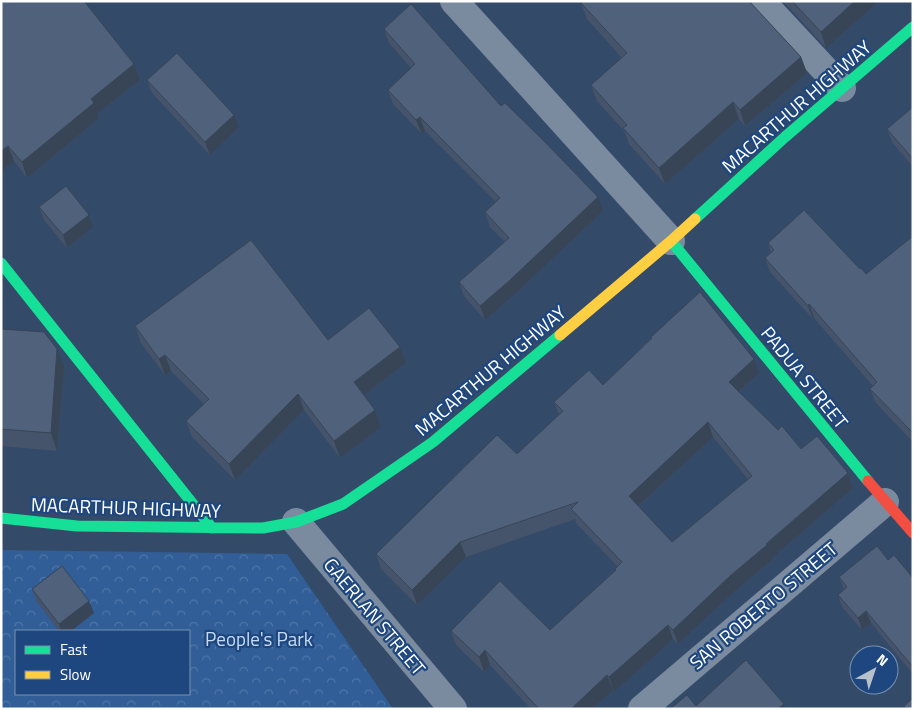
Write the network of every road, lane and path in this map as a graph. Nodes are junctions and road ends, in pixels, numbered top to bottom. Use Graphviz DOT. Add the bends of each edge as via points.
graph roads {
  1 [pos="454,1"];
  2 [pos="761,1"];
  3 [pos="913,27"];
  4 [pos="842,88"];
  5 [pos="671,241"];
  6 [pos="1,263"];
  7 [pos="885,502"];
  8 [pos="1,518"];
  9 [pos="296,522"];
  10 [pos="212,528"];
  11 [pos="913,533"];
  12 [pos="453,709"];
  13 [pos="642,709"];
  1 -- 5 [label="street"];
  2 -- 4 [label="street"];
  3 -- 4 [label="main road, MACARTHUR HIGHWAY"];
  4 -- 5 [label="main road, MACARTHUR HIGHWAY"];
  5 -- 7 [label="main road, PADUA STREET"];
  5 -- 9 [label="main road, MACARTHUR HIGHWAY" via="433,442 343,504"];
  6 -- 10 [label="main road"];
  7 -- 11 [label="main road, PADUA STREET"];
  7 -- 13 [label="street, SAN ROBERTO STREET"];
  8 -- 10 [label="main road, MACARTHUR HIGHWAY" via="77,526"];
  9 -- 10 [label="main road, MACARTHUR HIGHWAY" via="263,528"];
  9 -- 12 [label="street, GAERLAN STREET"];
}
